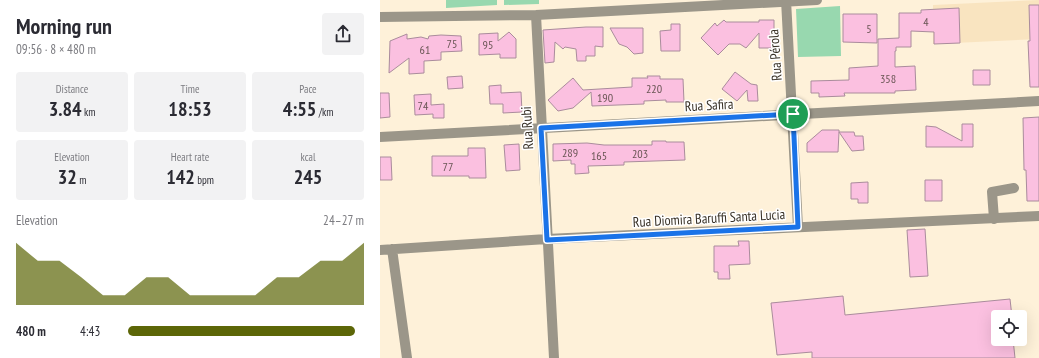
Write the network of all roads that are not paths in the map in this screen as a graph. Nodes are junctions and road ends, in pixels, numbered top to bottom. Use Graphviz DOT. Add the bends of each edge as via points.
graph roads {
  1 [pos="817,0"];
  2 [pos="786,1"];
  3 [pos="536,15"];
  4 [pos="380,17"];
  5 [pos="1039,101"];
  6 [pos="793,114"];
  7 [pos="541,128"];
  8 [pos="380,137"];
  9 [pos="1014,188"];
  10 [pos="1039,216"];
  11 [pos="994,219"];
  12 [pos="798,227"];
  13 [pos="547,240"];
  14 [pos="392,249"];
  15 [pos="380,250"];
  16 [pos="407,358"];
  17 [pos="554,358"];
  1 -- 2 [label="street"];
  2 -- 3 [label="street"];
  2 -- 6 [label="street, Rua Pérola"];
  3 -- 4 [label="street"];
  3 -- 7 [label="street, Rua Rubi"];
  5 -- 6 [label="street, Rua Safira"];
  6 -- 7 [label="street, Rua Safira"];
  6 -- 12 [label="street, Rua Pérola"];
  7 -- 8 [label="street, Rua Safira"];
  7 -- 13 [label="street, Rua Rubi"];
  9 -- 11 [label="street" via="992,192"];
  10 -- 11 [label="street, Rua Diomira Baruffi Santa Lucia"];
  11 -- 12 [label="street, Rua Diomira Baruffi Santa Lucia"];
  12 -- 13 [label="street, Rua Diomira Baruffi Santa Lucia"];
  13 -- 14 [label="street, Rua Diomira Baruffi Santa Lucia"];
  13 -- 17 [label="street, Rua Rubi"];
  14 -- 15 [label="street, Rua Diomira Baruffi Santa Lucia"];
  14 -- 16 [label="street"];
}
